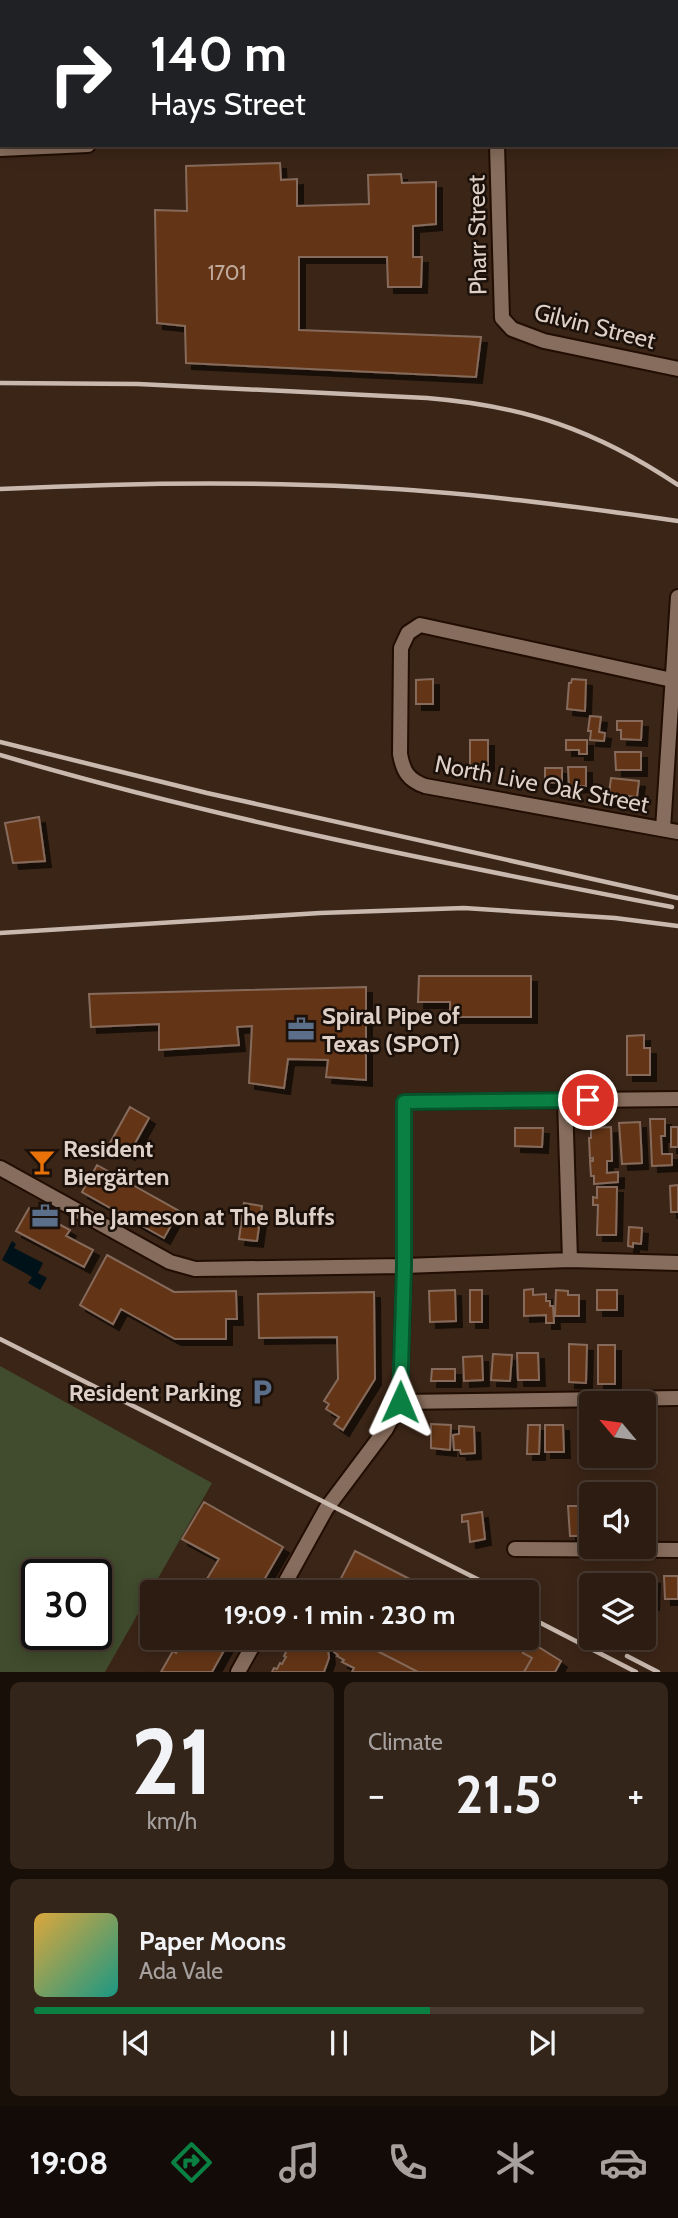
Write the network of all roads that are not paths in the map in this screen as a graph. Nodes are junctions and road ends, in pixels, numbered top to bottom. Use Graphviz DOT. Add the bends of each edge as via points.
graph roads {
  1 [pos="44,147"];
  2 [pos="497,147"];
  3 [pos="0,149"];
  4 [pos="504,322"];
  5 [pos="678,369"];
  6 [pos="677,596"];
  7 [pos="672,680"];
  8 [pos="671,831"];
  9 [pos="678,1099"];
  10 [pos="565,1100"];
  11 [pos="0,1168"];
  12 [pos="570,1260"];
  13 [pos="678,1263"];
  14 [pos="404,1266"];
  15 [pos="678,1398"];
  16 [pos="400,1402"];
  17 [pos="515,1549"];
  18 [pos="678,1550"];
  19 [pos="287,1580"];
  20 [pos="250,1650"];
  21 [pos="238,1672"];
  1 -- 3 [label="street"];
  2 -- 4 [label="street, Pharr Street"];
  4 -- 5 [label="street, Gilvin Street" via="544,341"];
  6 -- 7 [label="street"];
  7 -- 8 [label="street"];
  7 -- 8 [label="street, North Live Oak Street" via="420,625 408,633 401,648 400,754 403,770 414,782"];
  9 -- 10 [label="street"];
  10 -- 12 [label="street"];
  10 -- 14 [label="street" via="404,1102"];
  11 -- 14 [label="street" via="182,1267"];
  12 -- 13 [label="street"];
  12 -- 14 [label="street"];
  14 -- 16 [label="street"];
  15 -- 16 [label="street"];
  16 -- 19 [label="street" via="386,1429 326,1509"];
  17 -- 18 [label="street"];
  20 -- 21 [label="street"];
}
